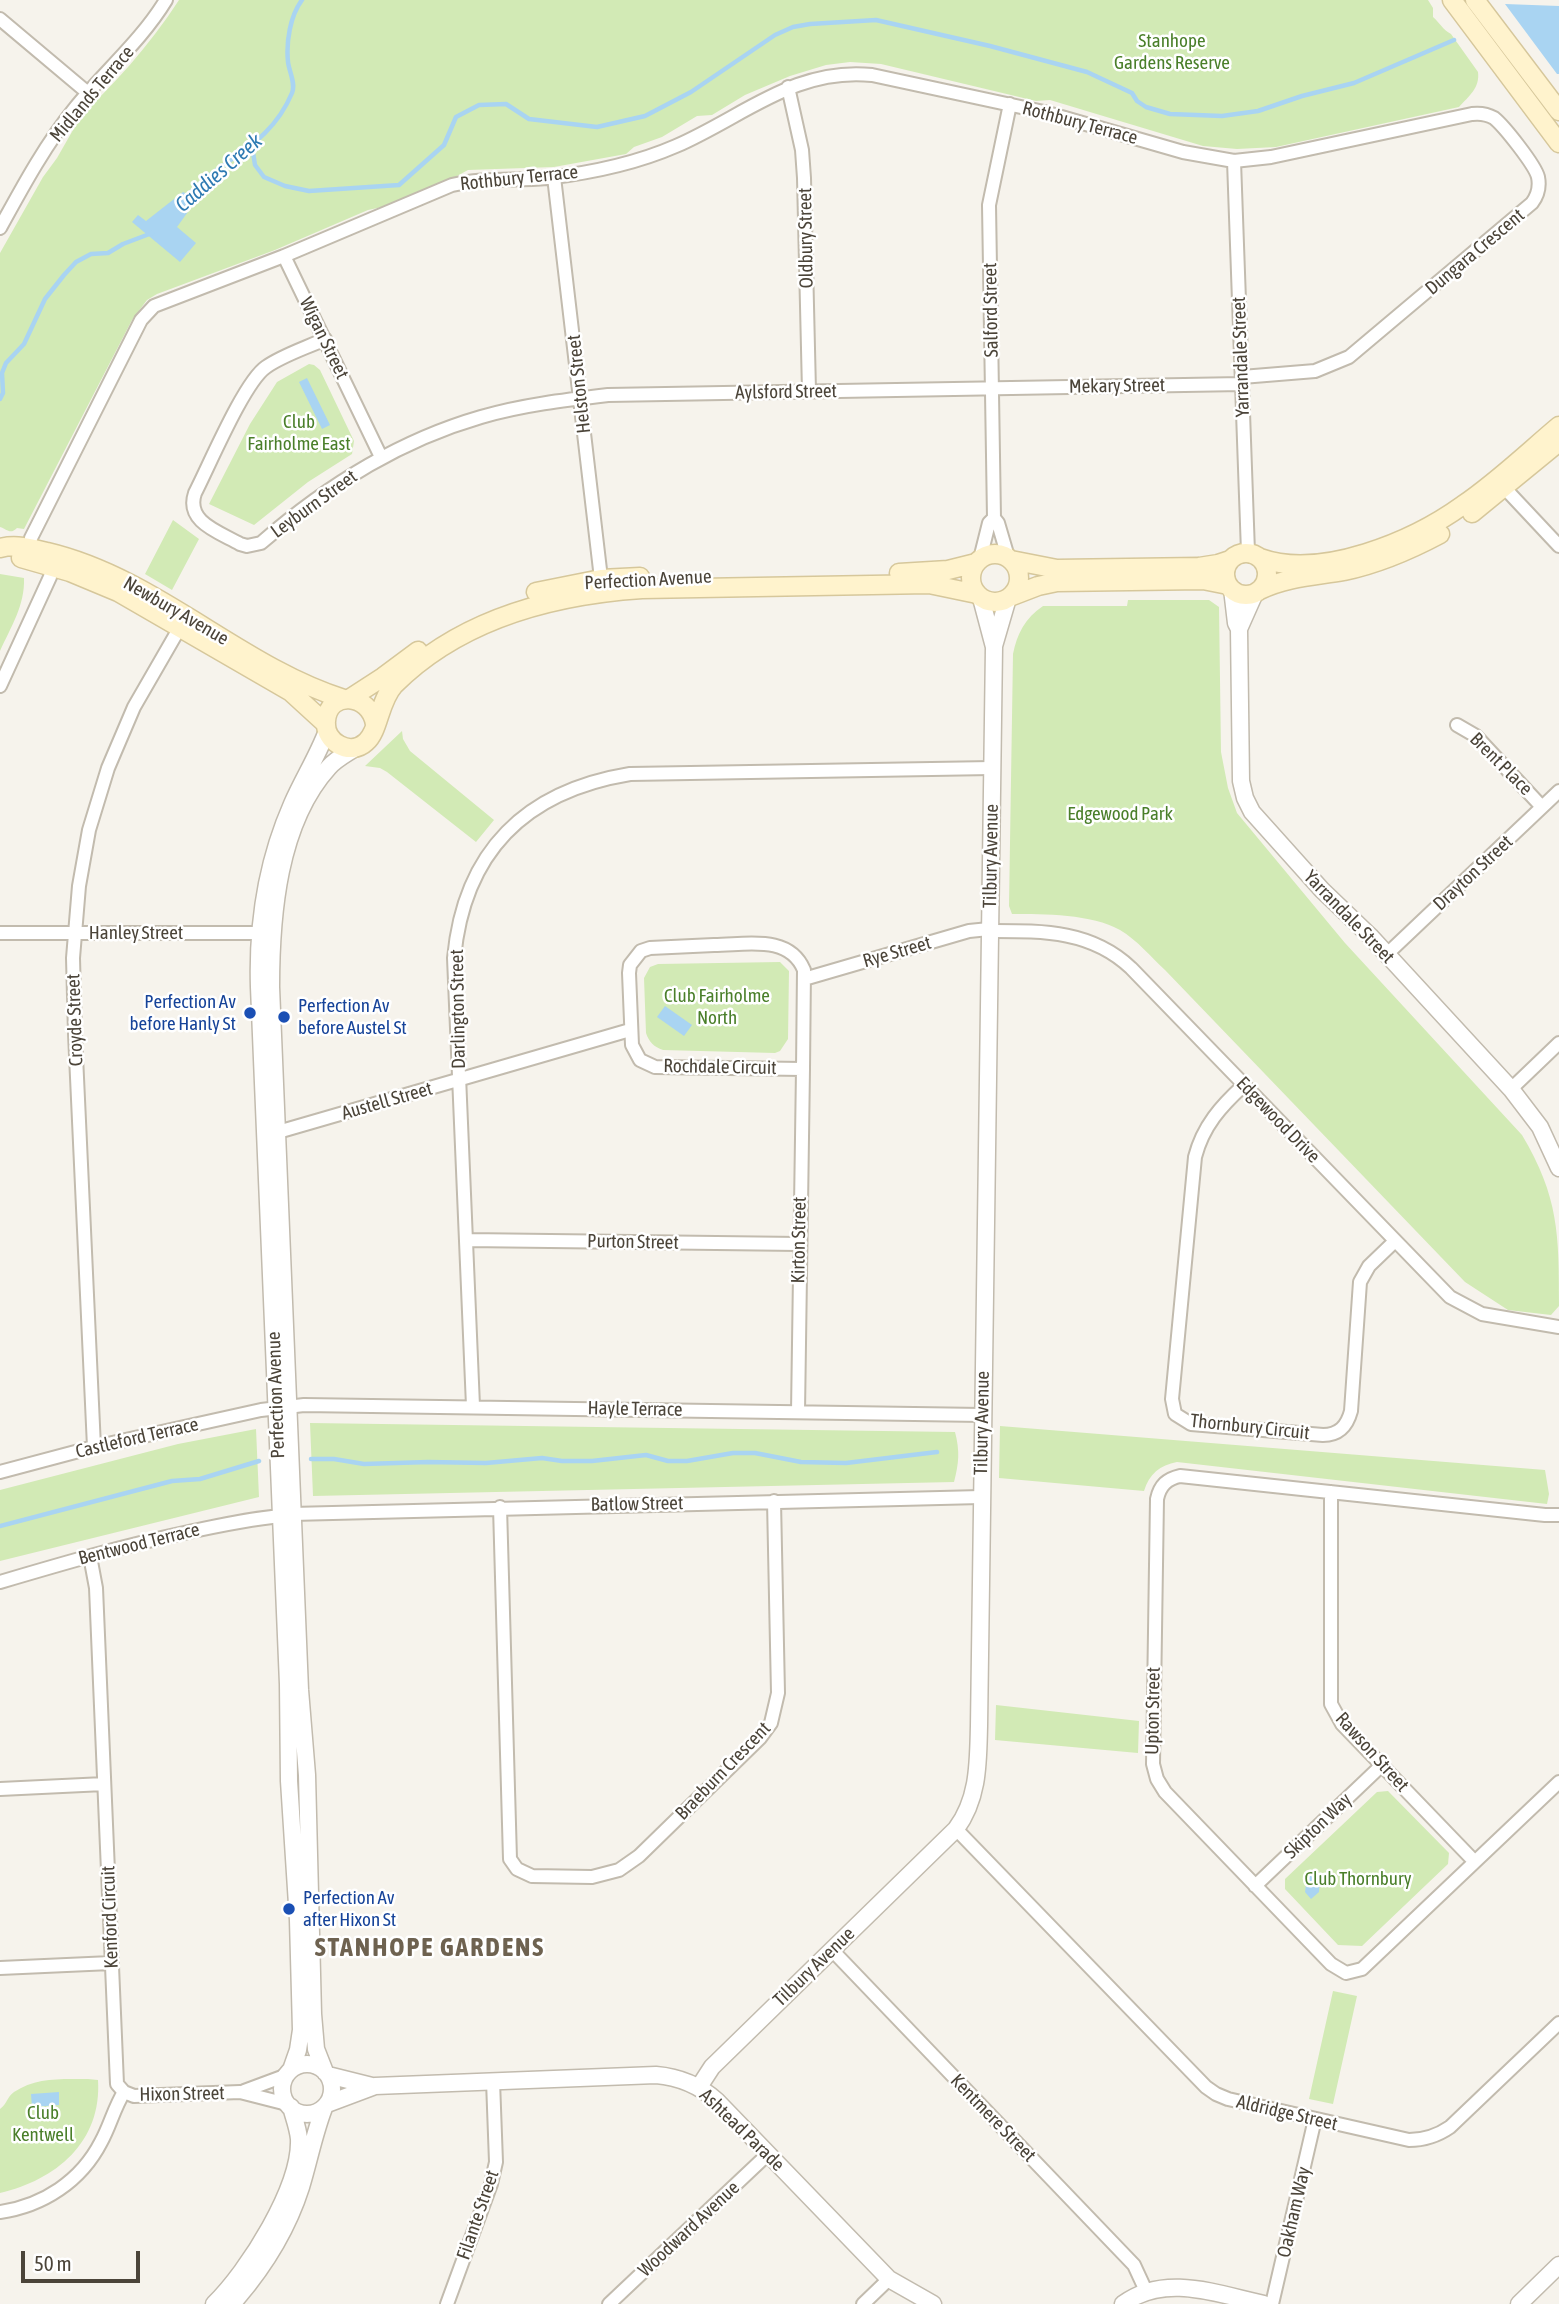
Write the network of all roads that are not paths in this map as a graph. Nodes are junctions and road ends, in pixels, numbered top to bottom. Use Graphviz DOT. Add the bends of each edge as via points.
graph roads {
  1 [pos="166,0"];
  2 [pos="1452,0"];
  3 [pos="1475,0"];
  4 [pos="0,19"];
  5 [pos="788,88"];
  6 [pos="88,93"];
  7 [pos="1010,104"];
  8 [pos="1559,111"];
  9 [pos="1559,144"];
  10 [pos="1234,161"];
  11 [pos="555,177"];
  12 [pos="0,228"];
  13 [pos="284,256"];
  14 [pos="325,339"];
  15 [pos="1242,380"];
  16 [pos="992,388"];
  17 [pos="809,391"];
  18 [pos="580,398"];
  19 [pos="1559,426"];
  20 [pos="1559,442"];
  21 [pos="382,457"];
  22 [pos="1501,484"];
  23 [pos="994,518"];
  24 [pos="1559,546"];
  25 [pos="30,548"];
  26 [pos="0,549"];
  27 [pos="1254,555"];
  28 [pos="1010,558"];
  29 [pos="1230,560"];
  30 [pos="978,561"];
  31 [pos="52,566"];
  32 [pos="601,585"];
  33 [pos="1230,587"];
  34 [pos="1257,592"];
  35 [pos="979,596"];
  36 [pos="1010,597"];
  37 [pos="183,622"];
  38 [pos="1239,629"];
  39 [pos="994,647"];
  40 [pos="0,686"];
  41 [pos="347,699"];
  42 [pos="375,724"];
  43 [pos="1457,725"];
  44 [pos="326,728"];
  45 [pos="355,748"];
  46 [pos="992,768"];
  47 [pos="1559,791"];
  48 [pos="1542,807"];
  49 [pos="990,930"];
  50 [pos="0,933"];
  51 [pos="74,933"];
  52 [pos="265,933"];
  53 [pos="1387,955"];
  54 [pos="804,979"];
  55 [pos="630,1030"];
  56 [pos="1559,1043"];
  57 [pos="803,1069"];
  58 [pos="460,1080"];
  59 [pos="1244,1085"];
  60 [pos="1511,1089"];
  61 [pos="271,1134"];
  62 [pos="1559,1168"];
  63 [pos="467,1240"];
  64 [pos="1395,1241"];
  65 [pos="799,1244"];
  66 [pos="1559,1327"];
  67 [pos="473,1406"];
  68 [pos="282,1407"];
  69 [pos="797,1412"];
  70 [pos="982,1415"];
  71 [pos="94,1447"];
  72 [pos="0,1472"];
  73 [pos="1331,1492"];
  74 [pos="981,1497"];
  75 [pos="774,1501"];
  76 [pos="500,1507"];
  77 [pos="287,1515"];
  78 [pos="1559,1515"];
  79 [pos="90,1556"];
  80 [pos="0,1582"];
  81 [pos="1382,1765"];
  82 [pos="1559,1782"];
  83 [pos="104,1784"];
  84 [pos="0,1788"];
  85 [pos="957,1829"];
  86 [pos="1474,1861"];
  87 [pos="1255,1886"];
  88 [pos="832,1950"];
  89 [pos="111,1963"];
  90 [pos="0,1968"];
  91 [pos="1559,2023"];
  92 [pos="289,2072"];
  93 [pos="327,2074"];
  94 [pos="493,2081"];
  95 [pos="375,2087"];
  96 [pos="699,2087"];
  97 [pos="124,2092"];
  98 [pos="240,2092"];
  99 [pos="289,2106"];
  100 [pos="326,2106"];
  101 [pos="1315,2119"];
  102 [pos="768,2154"];
  103 [pos="0,2212"];
  104 [pos="1559,2265"];
  105 [pos="889,2279"];
  106 [pos="1146,2291"];
  107 [pos="214,2304"];
  108 [pos="232,2304"];
  109 [pos="447,2304"];
  110 [pos="609,2304"];
  111 [pos="863,2304"];
  112 [pos="933,2304"];
  113 [pos="1123,2304"];
  114 [pos="1264,2304"];
  115 [pos="1272,2304"];
  116 [pos="1519,2304"];
  1 -- 6 [label="street, Midlands Terrace" via="129,51"];
  2 -- 9 [label="main road"];
  3 -- 8 [label="main road"];
  4 -- 6 [label="street"];
  5 -- 7 [label="street, Rothbury Terrace" via="849,73"];
  5 -- 11 [label="street, Rothbury Terrace" via="674,147"];
  5 -- 17 [label="street, Oldbury Street" via="804,178"];
  6 -- 12 [label="street, Midlands Terrace" via="51,140"];
  7 -- 10 [label="street, Rothbury Terrace" via="1183,152"];
  7 -- 16 [label="street, Salford Street" via="989,205"];
  10 -- 15 [label="street, Yarrandale Street"];
  10 -- 15 [label="street, Dungara Crescent" via="1481,113 1500,124 1536,171 1539,189 1532,203 1349,357 1315,371"];
  11 -- 13 [label="street, Rothbury Terrace" via="452,185"];
  11 -- 18 [label="street, Helston Street"];
  13 -- 14 [label="street, Wigan Street"];
  13 -- 25 [label="street, Rothbury Terrace" via="147,312 57,484"];
  14 -- 21 [label="street, Wigan Street"];
  14 -- 21 [label="street, Leyburn Street" via="268,365 252,382 195,493 195,516 240,544 255,545 327,490"];
  15 -- 16 [label="street, Mekary Street"];
  15 -- 27 [label="street, Yarrandale Street"];
  16 -- 17 [label="street, Aylsford Street"];
  16 -- 23 [label="street, Salford Street"];
  17 -- 18 [label="street, Aylsford Street"];
  18 -- 21 [label="street, Leyburn Street" via="482,416"];
  18 -- 32 [label="street, Helston Street"];
  19 -- 22 [label="main road"];
  20 -- 22 [label="main road"];
  22 -- 24 [label="street"];
  22 -- 27 [label="main road" via="1421,530 1341,559 1289,565"];
  22 -- 34 [label="main road" via="1454,526 1412,548 1362,566 1287,579"];
  23 -- 28 [label="street, Salford Street"];
  23 -- 30 [label="street, Salford Street"];
  25 -- 26 [label="main road, Newbury Avenue" via="11,545"];
  25 -- 37 [label="main road, Newbury Avenue" via="107,572 146,592"];
  26 -- 31 [label="main road, Newbury Avenue"];
  27 -- 29 [label="main road" via="1238,554"];
  27 -- 34 [label="main road" via="1264,562 1268,574"];
  28 -- 29 [label="main road" via="1057,569 1203,566"];
  28 -- 30 [label="main road" via="994,554"];
  28 -- 36 [label="main road" via="1019,582"];
  29 -- 33 [label="main road" via="1225,569"];
  30 -- 32 [label="main road, Perfection Avenue" via="948,570 911,573"];
  30 -- 35 [label="main road" via="971,582"];
  31 -- 37 [label="main road, Newbury Avenue"];
  31 -- 40 [label="street"];
  32 -- 35 [label="main road, Perfection Avenue" via="642,589 929,584"];
  32 -- 41 [label="main road, Perfection Avenue" via="530,594 466,620"];
  32 -- 42 [label="main road, Perfection Avenue" via="525,608 441,648 392,688"];
  33 -- 34 [label="main road" via="1243,594"];
  33 -- 36 [label="main road" via="1203,580 1057,582"];
  33 -- 38 [label="street, Yarrandale Street"];
  34 -- 38 [label="street, Yarrandale Street"];
  35 -- 36 [label="main road" via="994,602"];
  35 -- 39 [label="street, Tilbury Avenue"];
  36 -- 39 [label="street, Tilbury Avenue"];
  37 -- 41 [label="main road, Newbury Avenue" via="299,682"];
  37 -- 44 [label="main road, Newbury Avenue" via="291,692"];
  37 -- 51 [label="street, Croyde Street" via="134,707 97,799 83,859"];
  38 -- 53 [label="street, Yarrandale Street" via="1241,781 1248,806"];
  39 -- 46 [label="street, Tilbury Avenue"];
  41 -- 42 [label="main road" via="370,709"];
  41 -- 44 [label="main road" via="329,711"];
  42 -- 45 [label="main road" via="367,742"];
  43 -- 48 [label="street, Brent Place" via="1476,736"];
  44 -- 45 [label="main road" via="335,743"];
  44 -- 52 [label="street, Perfection Avenue" via="277,842 267,882"];
  45 -- 52 [label="street, Perfection Avenue" via="330,767 307,800 285,856"];
  46 -- 49 [label="street, Tilbury Avenue"];
  46 -- 58 [label="street, Darlington Street" via="630,774 580,785 556,796 523,817 494,847 464,903 454,958"];
  47 -- 48 [label="street, Drayton Street"];
  48 -- 53 [label="street, Drayton Street"];
  49 -- 54 [label="street, Rye Street" via="968,931"];
  49 -- 59 [label="street, Edgewood Drive" via="1065,933 1111,951"];
  49 -- 70 [label="street, Tilbury Avenue"];
  50 -- 51 [label="street, Hanley Street"];
  51 -- 52 [label="street, Hanley Street"];
  51 -- 71 [label="street, Croyde Street"];
  52 -- 61 [label="street, Perfection Avenue" via="271,987"];
  53 -- 60 [label="street, Yarrandale Street"];
  54 -- 55 [label="street, Rochdale Circuit" via="795,953 778,945 650,948 641,951 630,965"];
  54 -- 57 [label="street, Rochdale Circuit"];
  55 -- 57 [label="street, Rochdale Circuit" via="635,1054 655,1067"];
  55 -- 58 [label="street, Austell Street"];
  56 -- 60 [label="street"];
  57 -- 65 [label="street, Kirton Street"];
  58 -- 61 [label="street, Austell Street"];
  58 -- 63 [label="street, Darlington Street"];
  59 -- 64 [label="street, Edgewood Drive"];
  59 -- 64 [label="street, Thornbury Circuit" via="1204,1129 1195,1157 1172,1399 1175,1414 1191,1424 1323,1435 1341,1430 1350,1411 1360,1282 1369,1266"];
  60 -- 62 [label="street, Yarrandale Street" via="1539,1127"];
  61 -- 68 [label="street, Perfection Avenue"];
  63 -- 65 [label="street, Purton Street"];
  63 -- 67 [label="street, Darlington Street"];
  64 -- 66 [label="street, Edgewood Drive" via="1450,1297 1470,1309"];
  65 -- 69 [label="street, Kirton Street"];
  67 -- 68 [label="street, Hayle Terrace"];
  67 -- 69 [label="street, Hayle Terrace"];
  68 -- 71 [label="street, Castleford Terrace"];
  68 -- 77 [label="street, Perfection Avenue"];
  69 -- 70 [label="street, Hayle Terrace"];
  70 -- 74 [label="street, Tilbury Avenue"];
  71 -- 72 [label="street, Castleford Terrace"];
  73 -- 78 [label="street, Upton Street"];
  73 -- 81 [label="street, Rawson Street" via="1331,1704 1342,1724"];
  73 -- 87 [label="street, Upton Street" via="1180,1476 1163,1483 1157,1499 1154,1772 1166,1793"];
  74 -- 75 [label="street, Batlow Street"];
  74 -- 85 [label="street, Tilbury Avenue" via="977,1774 972,1800"];
  75 -- 76 [label="street, Batlow Street"];
  75 -- 76 [label="street, Braeburn Crescent" via="775,1713 766,1731 639,1856 619,1870 592,1877 513,1873"];
  76 -- 77 [label="street, Batlow Street"];
  77 -- 79 [label="street, Bentwood Terrace" via="210,1527"];
  77 -- 92 [label="street, Perfection Avenue" via="289,1781 301,2000 300,2043"];
  77 -- 93 [label="street, Perfection Avenue" via="307,1785 313,2014 316,2049"];
  79 -- 80 [label="street, Bentwood Terrace"];
  79 -- 83 [label="street, Kenford Circuit" via="96,1588"];
  81 -- 86 [label="street, Rawson Street"];
  81 -- 87 [label="street, Skipton Way"];
  82 -- 86 [label="street, Upton Street"];
  83 -- 84 [label="street"];
  83 -- 89 [label="street, Kenford Circuit"];
  85 -- 88 [label="street, Tilbury Avenue"];
  85 -- 101 [label="street, Aldridge Street" via="1211,2091"];
  86 -- 87 [label="street, Upton Street" via="1362,1969 1346,1973 1331,1964"];
  88 -- 96 [label="street, Tilbury Avenue" via="712,2067"];
  88 -- 106 [label="street, Kentmere Street" via="1134,2265"];
  89 -- 90 [label="street"];
  89 -- 97 [label="street, Kenford Circuit" via="116,2080"];
  91 -- 101 [label="street, Aldridge Street" via="1437,2136 1409,2140"];
  92 -- 93 [label="street" via="305,2064"];
  92 -- 98 [label="street, Hixon Street"];
  92 -- 99 [label="street" via="282,2089"];
  93 -- 95 [label="street, Ashtead Parade"];
  93 -- 100 [label="street" via="332,2090"];
  94 -- 95 [label="street, Ashtead Parade"];
  94 -- 96 [label="street, Ashtead Parade" via="656,2075"];
  94 -- 109 [label="street, Filante Street" via="496,2162"];
  95 -- 100 [label="street, Ashtead Parade"];
  96 -- 102 [label="street, Ashtead Parade"];
  97 -- 98 [label="street, Hixon Street" via="134,2096"];
  97 -- 103 [label="street" via="95,2153 74,2178 36,2203"];
  98 -- 99 [label="street, Hixon Street"];
  99 -- 100 [label="street" via="311,2114"];
  99 -- 107 [label="street" via="299,2141 284,2197 258,2248"];
  100 -- 108 [label="street" via="286,2225 256,2276"];
  101 -- 115 [label="street, Oakham Way"];
  102 -- 105 [label="street, Ashtead Parade"];
  102 -- 110 [label="street, Woodward Avenue"];
  104 -- 116 [label="street"];
  105 -- 111 [label="street"];
  105 -- 112 [label="street, Ashtead Parade"];
  106 -- 113 [label="street"];
  106 -- 114 [label="street" via="1191,2288"];
}
